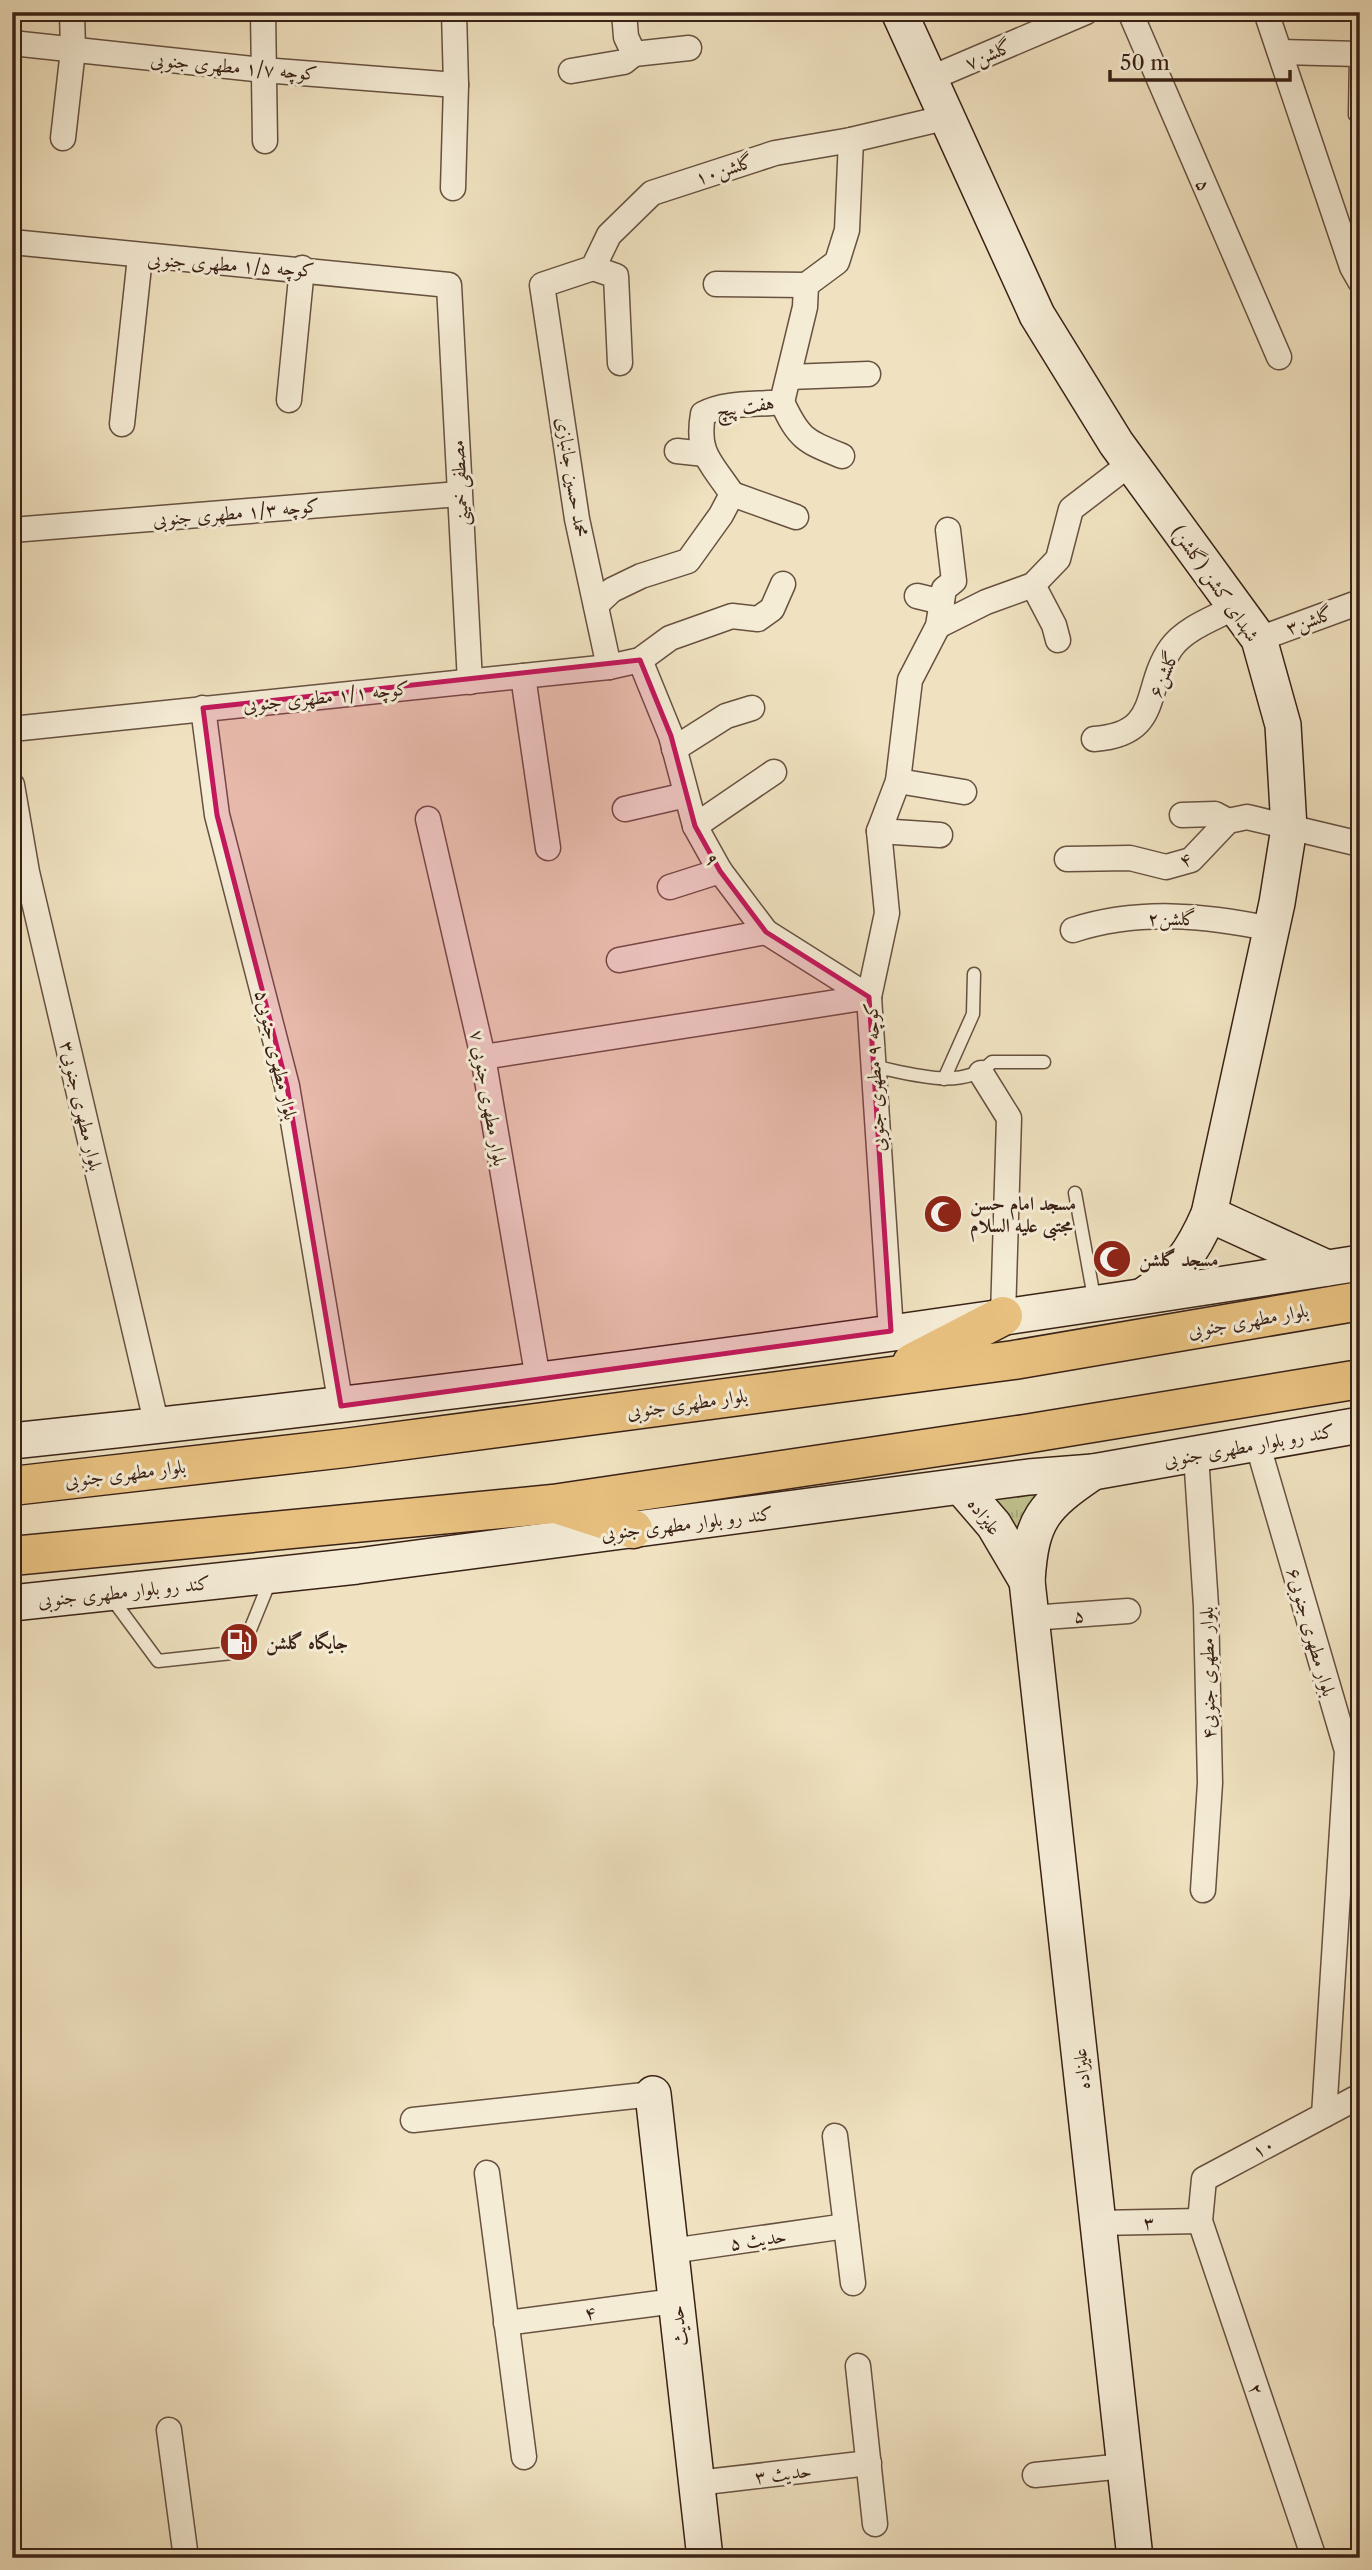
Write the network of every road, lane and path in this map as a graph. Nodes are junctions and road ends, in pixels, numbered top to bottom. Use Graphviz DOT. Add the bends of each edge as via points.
graph roads {
  1 [pos="72,12"];
  2 [pos="263,12"];
  3 [pos="454,12"];
  4 [pos="624,12"];
  5 [pos="899,12"];
  6 [pos="1086,12"];
  7 [pos="1130,12"];
  8 [pos="1266,12"];
  9 [pos="12,43"];
  10 [pos="689,48"];
  11 [pos="73,50"];
  12 [pos="1280,52"];
  13 [pos="634,54"];
  14 [pos="1358,54"];
  15 [pos="263,69"];
  16 [pos="571,71"];
  17 [pos="929,79"];
  18 [pos="456,85"];
  19 [pos="1355,115"];
  20 [pos="944,118"];
  21 [pos="63,138"];
  22 [pos="850,140"];
  23 [pos="265,141"];
  24 [pos="453,188"];
  25 [pos="12,243"];
  26 [pos="140,257"];
  27 [pos="302,268"];
  28 [pos="593,268"];
  29 [pos="1360,281"];
  30 [pos="716,284"];
  31 [pos="449,285"];
  32 [pos="806,285"];
  33 [pos="1279,357"];
  34 [pos="620,363"];
  35 [pos="868,374"];
  36 [pos="789,377"];
  37 [pos="289,400"];
  38 [pos="782,402"];
  39 [pos="122,424"];
  40 [pos="677,451"];
  41 [pos="705,454"];
  42 [pos="842,457"];
  43 [pos="1131,463"];
  44 [pos="459,494"];
  45 [pos="732,494"];
  46 [pos="796,517"];
  47 [pos="12,530"];
  48 [pos="948,530"];
  49 [pos="783,584"];
  50 [pos="1033,585"];
  51 [pos="917,596"];
  52 [pos="1360,601"];
  53 [pos="596,605"];
  54 [pos="1235,607"];
  55 [pos="940,614"];
  56 [pos="1259,639"];
  57 [pos="1058,640"];
  58 [pos="640,660"];
  59 [pos="609,667"];
  60 [pos="523,676"];
  61 [pos="470,682"];
  62 [pos="202,708"];
  63 [pos="752,708"];
  64 [pos="12,729"];
  65 [pos="1094,739"];
  66 [pos="674,749"];
  67 [pos="774,772"];
  68 [pos="898,781"];
  69 [pos="12,785"];
  70 [pos="964,792"];
  71 [pos="686,795"];
  72 [pos="625,810"];
  73 [pos="1182,815"];
  74 [pos="428,819"];
  75 [pos="1228,821"];
  76 [pos="695,826"];
  77 [pos="1289,828"];
  78 [pos="879,831"];
  79 [pos="940,835"];
  80 [pos="1360,844"];
  81 [pos="548,848"];
  82 [pos="1067,859"];
  83 [pos="720,872"];
  84 [pos="670,887"];
  85 [pos="1271,929"];
  86 [pos="1073,930"];
  87 [pos="766,932"];
  88 [pos="619,960"];
  89 [pos="974,974"];
  90 [pos="869,997"];
  91 [pos="483,1057"];
  92 [pos="1044,1062"];
  93 [pos="872,1066"];
  94 [pos="981,1073"];
  95 [pos="944,1079"];
  96 [pos="1075,1193"];
  97 [pos="1209,1214"];
  98 [pos="1343,1266"];
  99 [pos="1143,1296"];
  100 [pos="1360,1301"];
  101 [pos="1095,1303"];
  102 [pos="1003,1317"];
  103 [pos="891,1331"];
  104 [pos="886,1376"];
  105 [pos="538,1379"];
  106 [pos="1360,1379"];
  107 [pos="341,1405"];
  108 [pos="157,1426"];
  109 [pos="1360,1426"];
  110 [pos="12,1441"];
  111 [pos="1258,1446"];
  112 [pos="1196,1455"];
  113 [pos="1093,1472"];
  114 [pos="12,1486"];
  115 [pos="963,1489"];
  116 [pos="553,1504"];
  117 [pos="633,1530"];
  118 [pos="12,1556"];
  119 [pos="273,1575"];
  120 [pos="1027,1581"];
  121 [pos="107,1593"];
  122 [pos="12,1603"];
  123 [pos="1128,1611"];
  124 [pos="1031,1618"];
  125 [pos="1353,1751"];
  126 [pos="1203,1890"];
  127 [pos="653,2094"];
  128 [pos="1360,2096"];
  129 [pos="1324,2115"];
  130 [pos="414,2120"];
  131 [pos="835,2136"];
  132 [pos="487,2174"];
  133 [pos="1200,2221"];
  134 [pos="1097,2223"];
  135 [pos="846,2226"];
  136 [pos="671,2251"];
  137 [pos="853,2283"];
  138 [pos="675,2301"];
  139 [pos="506,2323"];
  140 [pos="858,2365"];
  141 [pos="169,2430"];
  142 [pos="524,2457"];
  143 [pos="869,2463"];
  144 [pos="1124,2466"];
  145 [pos="1035,2475"];
  146 [pos="697,2483"];
  147 [pos="875,2524"];
  148 [pos="186,2558"];
  149 [pos="705,2558"];
  150 [pos="1135,2558"];
  151 [pos="1314,2558"];
  1 -- 11 [label="street"];
  2 -- 15 [label="street"];
  3 -- 18 [label="street"];
  4 -- 13 [label="street" via="626,37"];
  5 -- 17 [label="street, شهدای کشن (گلشن)"];
  6 -- 17 [label="street, گلشن۷"];
  7 -- 33 [label="street, ۵"];
  8 -- 12 [label="street"];
  9 -- 11 [label="street, کوچه ۱/۷ مطهری جنوبی"];
  10 -- 13 [label="street"];
  11 -- 15 [label="street, کوچه ۱/۷ مطهری جنوبی"];
  11 -- 21 [label="street"];
  12 -- 14 [label="street"];
  12 -- 29 [label="street"];
  13 -- 16 [label="street" via="624,62"];
  14 -- 19 [label="lane"];
  15 -- 18 [label="street, کوچه ۱/۷ مطهری جنوبی"];
  15 -- 23 [label="street"];
  17 -- 20 [label="street, شهدای کشن (گلشن)"];
  18 -- 24 [label="street"];
  20 -- 22 [label="street, گلشن۱۰"];
  20 -- 43 [label="street, شهدای کشن (گلشن)" via="1037,315"];
  22 -- 28 [label="street, گلشن۱۰" via="775,153 652,193 609,235"];
  22 -- 32 [label="street" via="847,230 837,262"];
  25 -- 26 [label="street, کوچه ۱/۵ مطهری جنوبی"];
  26 -- 27 [label="street, کوچه ۱/۵ مطهری جنوبی"];
  26 -- 39 [label="street"];
  27 -- 31 [label="street, کوچه ۱/۵ مطهری جنوبی"];
  27 -- 37 [label="street"];
  28 -- 34 [label="street" via="616,276"];
  28 -- 53 [label="street, محمد حسین جانبازی" via="542,285 577,519"];
  30 -- 32 [label="street"];
  31 -- 44 [label="street, مصطفی خمینی"];
  32 -- 36 [label="street, هفت پیچ" via="806,307"];
  35 -- 36 [label="street"];
  36 -- 38 [label="street, هفت پیچ"];
  38 -- 41 [label="street, هفت پیچ" via="719,405 703,414 699,438"];
  38 -- 42 [label="street" via="806,441"];
  40 -- 41 [label="street"];
  41 -- 45 [label="street, هفت پیچ"];
  43 -- 50 [label="street" via="1071,509 1058,559"];
  43 -- 54 [label="street, شهدای کشن (گلشن)"];
  44 -- 47 [label="street, کوچه ۱/۳ مطهری جنوبی"];
  44 -- 61 [label="street, مصطفی خمینی"];
  45 -- 46 [label="street"];
  45 -- 53 [label="street" via="688,561 641,576 612,590"];
  48 -- 55 [label="street, کوچه ۹ مطهری جنوبی" via="954,581 944,589"];
  49 -- 58 [label="street" via="772,609 758,619 732,616 670,638"];
  50 -- 55 [label="street"];
  50 -- 57 [label="street"];
  51 -- 55 [label="street"];
  52 -- 56 [label="street, گلشن۳"];
  53 -- 59 [label="street, محمد حسین جانبازی"];
  54 -- 56 [label="street, شهدای کشن (گلشن)"];
  54 -- 65 [label="street, گلشن۶" via="1190,631 1171,648 1142,720 1126,732"];
  55 -- 68 [label="street, کوچه ۹ مطهری جنوبی" via="910,680"];
  56 -- 77 [label="street, شهدای کشن (گلشن)" via="1283,725"];
  58 -- 59 [label="street, کوچه ۱/۱ مطهری جنوبی"];
  58 -- 66 [label="street, ۹"];
  59 -- 60 [label="street, کوچه ۱/۱ مطهری جنوبی"];
  60 -- 61 [label="street, کوچه ۱/۱ مطهری جنوبی"];
  60 -- 81 [label="street"];
  61 -- 62 [label="street, کوچه ۱/۱ مطهری جنوبی"];
  62 -- 64 [label="street, کوچه ۱/۱ مطهری جنوبی"];
  62 -- 107 [label="street, ۵بلوار مطهری جنوبی" via="218,815 287,1086"];
  63 -- 66 [label="street" via="726,716"];
  66 -- 71 [label="street, ۹"];
  67 -- 76 [label="street"];
  68 -- 70 [label="street"];
  68 -- 78 [label="street, کوچه ۹ مطهری جنوبی"];
  69 -- 108 [label="street, بلوار مطهری جنوبی۳" via="27,872"];
  71 -- 72 [label="street"];
  71 -- 76 [label="street, ۹"];
  73 -- 75 [label="street" via="1215,814"];
  74 -- 91 [label="street, ۷ بلوار مطهری جنوبی"];
  75 -- 77 [label="street" via="1247,817"];
  75 -- 82 [label="street, ۴" via="1191,860 1166,867 1130,858"];
  76 -- 83 [label="street, ۹"];
  77 -- 80 [label="street"];
  77 -- 85 [label="street, شهدای کشن (گلشن)"];
  78 -- 79 [label="street"];
  78 -- 90 [label="street, کوچه ۹ مطهری جنوبی" via="887,914"];
  83 -- 84 [label="street"];
  83 -- 87 [label="street, ۹"];
  85 -- 86 [label="street, گلشن۲" via="1217,918 1162,916 1104,920"];
  85 -- 97 [label="street, شهدای کشن (گلشن)"];
  87 -- 88 [label="street"];
  87 -- 90 [label="street, ۹"];
  89 -- 95 [label="lane" via="973,1014"];
  90 -- 91 [label="street"];
  90 -- 93 [label="street, کوچه ۹ مطهری جنوبی"];
  91 -- 105 [label="street, ۷ بلوار مطهری جنوبی"];
  92 -- 94 [label="lane" via="992,1062"];
  93 -- 95 [label="lane"];
  93 -- 103 [label="street, کوچه ۹ مطهری جنوبی"];
  94 -- 95 [label="lane"];
  94 -- 102 [label="street" via="1009,1118"];
  96 -- 101 [label="lane"];
  97 -- 98 [label="street"];
  97 -- 99 [label="street, شهدای کشن (گلشن)" via="1194,1249 1168,1279"];
  98 -- 99 [label="street"];
  99 -- 101 [label="street"];
  100 -- 104 [label="main road, بلوار مطهری جنوبی" via="1014,1360"];
  101 -- 102 [label="street"];
  102 -- 103 [label="street"];
  102 -- 104 [label="main road"];
  103 -- 105 [label="street" via="741,1355"];
  104 -- 114 [label="main road, بلوار مطهری جنوبی" via="345,1448"];
  105 -- 107 [label="street"];
  106 -- 116 [label="main road"];
  107 -- 108 [label="street"];
  108 -- 110 [label="street"];
  109 -- 111 [label="street, کند رو بلوار مطهری جنوبی"];
  111 -- 112 [label="street, کند رو بلوار مطهری جنوبی"];
  111 -- 125 [label="street, بلوار مطهری جنوبی۶"];
  112 -- 113 [label="street, کند رو بلوار مطهری جنوبی"];
  112 -- 126 [label="street, بلوار مطهری جنوبی۴" via="1206,1606 1210,1783"];
  113 -- 115 [label="street, کند رو بلوار مطهری جنوبی"];
  113 -- 120 [label="street, علیزاده" via="1056,1497 1041,1516 1032,1536"];
  115 -- 117 [label="street, کند رو بلوار مطهری جنوبی"];
  115 -- 120 [label="street, علیزاده" via="993,1525"];
  116 -- 117 [label="main road"];
  116 -- 118 [label="main road"];
  117 -- 119 [label="street, کند رو بلوار مطهری جنوبی"];
  119 -- 121 [label="street, کند رو بلوار مطهری جنوبی"];
  119 -- 121 [label="lane" via="241,1652 186,1658 158,1661"];
  120 -- 124 [label="street, علیزاده"];
  121 -- 122 [label="street, کند رو بلوار مطهری جنوبی"];
  123 -- 124 [label="street, ۵"];
  124 -- 134 [label="street, علیزاده"];
  125 -- 129 [label="street, بلوار مطهری جنوبی۶"];
  127 -- 130 [label="street"];
  127 -- 136 [label="street, حدیث"];
  128 -- 129 [label="street, ۱۰"];
  129 -- 133 [label="street, ۱۰" via="1204,2179"];
  131 -- 135 [label="street"];
  132 -- 139 [label="street"];
  133 -- 134 [label="street, ۳"];
  133 -- 151 [label="street, ۲"];
  134 -- 144 [label="street, علیزاده"];
  135 -- 136 [label="street, حدیث ۵"];
  135 -- 137 [label="street"];
  136 -- 138 [label="street, حدیث"];
  138 -- 139 [label="street, ۴"];
  138 -- 146 [label="street, حدیث"];
  139 -- 142 [label="street"];
  140 -- 143 [label="street"];
  141 -- 148 [label="street"];
  143 -- 146 [label="street, حدیث ۳"];
  143 -- 147 [label="street"];
  144 -- 145 [label="street"];
  144 -- 150 [label="street, علیزاده"];
  146 -- 149 [label="street, حدیث"];
}
